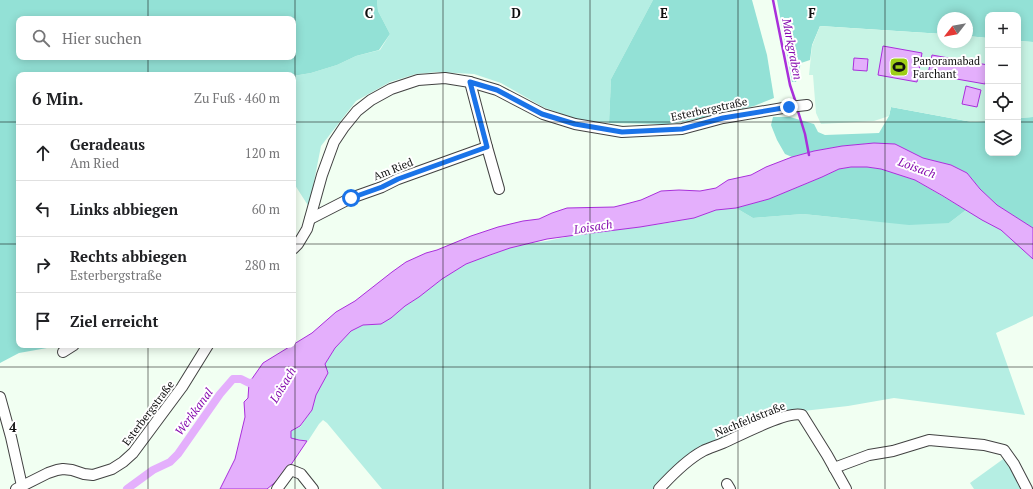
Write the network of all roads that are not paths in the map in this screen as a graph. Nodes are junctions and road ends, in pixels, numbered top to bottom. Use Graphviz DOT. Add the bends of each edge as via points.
graph roads {
  1 [pos="470,82"];
  2 [pos="807,105"];
  3 [pos="487,147"];
  4 [pos="499,189"];
  5 [pos="310,220"];
  6 [pos="296,246"];
  7 [pos="69,348"];
  8 [pos="206,348"];
  9 [pos="63,352"];
  10 [pos="0,397"];
  11 [pos="834,468"];
  12 [pos="19,487"];
  13 [pos="277,489"];
  14 [pos="314,489"];
  15 [pos="659,489"];
  16 [pos="846,489"];
  17 [pos="1027,489"];
  1 -- 2 [label="street, Esterbergstraße" via="497,90 542,114 575,124 622,132 682,129 723,118"];
  1 -- 3 [label="street"];
  1 -- 5 [label="street, Esterbergstraße" via="445,78 418,80 391,88 357,111 334,142"];
  3 -- 4 [label="street"];
  3 -- 5 [label="street, Am Ried" via="351,198"];
  5 -- 6 [label="street, Esterbergstraße"];
  7 -- 9 [label="street"];
  8 -- 12 [label="street, Esterbergstraße" via="182,387 133,453 123,462 94,475 72,470 57,470"];
  10 -- 12 [label="street, Esterbergstraße" via="11,437"];
  11 -- 15 [label="street, Nachfeldstraße" via="802,415 798,413 771,421 702,451"];
  11 -- 16 [label="street, Nachfeldstraße"];
  11 -- 17 [label="street" via="869,455 928,440 984,445 1004,450"];
  13 -- 14 [label="street" via="291,470 301,474"];
}
